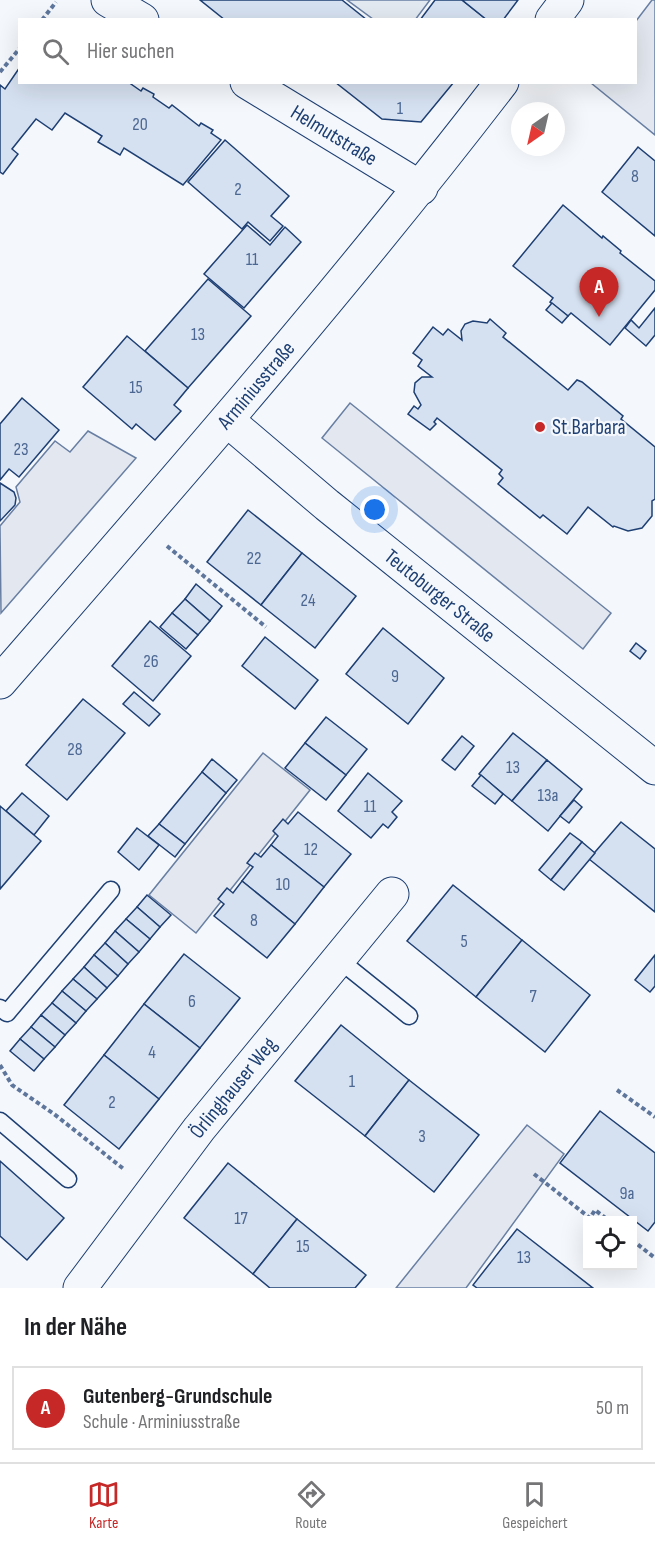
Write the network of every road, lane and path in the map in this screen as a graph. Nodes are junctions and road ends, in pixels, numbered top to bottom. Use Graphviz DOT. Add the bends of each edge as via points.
graph roads {
  1 [pos="108,0"];
  2 [pos="567,0"];
  3 [pos="56,2"];
  4 [pos="44,18"];
  5 [pos="139,18"];
  6 [pos="554,18"];
  7 [pos="18,50"];
  8 [pos="0,72"];
  9 [pos="250,84"];
  10 [pos="500,84"];
  11 [pos="421,188"];
  12 [pos="227,420"];
  13 [pos="167,546"];
  14 [pos="266,627"];
  15 [pos="0,682"];
  16 [pos="655,768"];
  17 [pos="111,890"];
  18 [pos="392,894"];
  19 [pos="338,959"];
  20 [pos="0,1008"];
  21 [pos="409,1016"];
  22 [pos="0,1065"];
  23 [pos="617,1089"];
  24 [pos="655,1117"];
  25 [pos="0,1121"];
  26 [pos="534,1174"];
  27 [pos="68,1179"];
  28 [pos="150,1193"];
  29 [pos="587,1216"];
  30 [pos="591,1216"];
  31 [pos="602,1216"];
  32 [pos="637,1243"];
  33 [pos="655,1258"];
  34 [pos="80,1288"];
  1 -- 5 [label="street"];
  2 -- 6 [label="street"];
  3 -- 4 [label="path"];
  7 -- 8 [label="path"];
  9 -- 11 [label="street, Helmutstraße"];
  10 -- 11 [label="street, Arminiusstraße"];
  11 -- 12 [label="street, Arminiusstraße"];
  12 -- 15 [label="street, Arminiusstraße"];
  12 -- 16 [label="street, Teutoburger Straße" via="344,520"];
  13 -- 14 [label="path"];
  17 -- 20 [label="lane" via="7,1013"];
  18 -- 19 [label="street, Örlinghauser Weg"];
  19 -- 21 [label="lane"];
  19 -- 28 [label="street, Örlinghauser Weg"];
  22 -- 28 [label="path" via="12,1085 78,1132"];
  23 -- 24 [label="path"];
  25 -- 27 [label="lane"];
  26 -- 29 [label="path"];
  28 -- 34 [label="street, Örlinghauser Weg"];
  30 -- 31 [label="path" via="595,1210"];
  32 -- 33 [label="path"];
}
